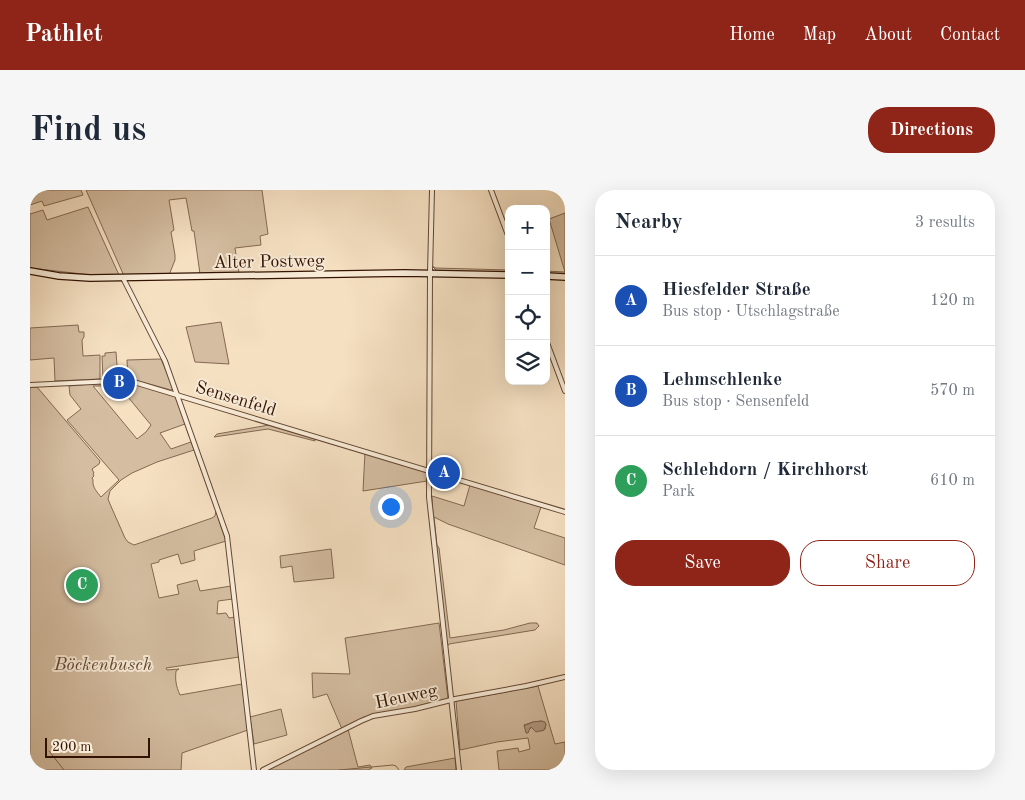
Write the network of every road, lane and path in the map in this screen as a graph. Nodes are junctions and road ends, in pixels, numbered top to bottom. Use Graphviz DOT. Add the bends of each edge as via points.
graph roads {
  1 [pos="432,190"];
  2 [pos="491,190"];
  3 [pos="505,227"];
  4 [pos="30,271"];
  5 [pos="430,273"];
  6 [pos="505,275"];
  7 [pos="550,276"];
  8 [pos="565,277"];
  9 [pos="123,278"];
  10 [pos="550,351"];
  11 [pos="30,385"];
  12 [pos="565,391"];
  13 [pos="177,395"];
  14 [pos="429,470"];
  15 [pos="565,512"];
  16 [pos="565,677"];
  17 [pos="451,700"];
  18 [pos="254,770"];
  19 [pos="263,770"];
  20 [pos="459,770"];
  1 -- 5 [label="street"];
  2 -- 3 [label="street"];
  4 -- 9 [label="main road, Alter Postweg" via="78,278"];
  5 -- 6 [label="main road, Alter Postweg"];
  5 -- 9 [label="main road, Alter Postweg"];
  5 -- 14 [label="street"];
  7 -- 8 [label="main road"];
  9 -- 13 [label="street" via="165,361"];
  10 -- 12 [label="street"];
  11 -- 13 [label="street, Sensenfeld" via="126,381"];
  13 -- 14 [label="street, Sensenfeld"];
  13 -- 18 [label="street" via="227,536"];
  14 -- 15 [label="street, Sensenfeld"];
  14 -- 17 [label="street" via="429,497"];
  16 -- 17 [label="street, Heuweg"];
  17 -- 19 [label="street, Heuweg" via="361,720"];
  17 -- 20 [label="street"];
}
